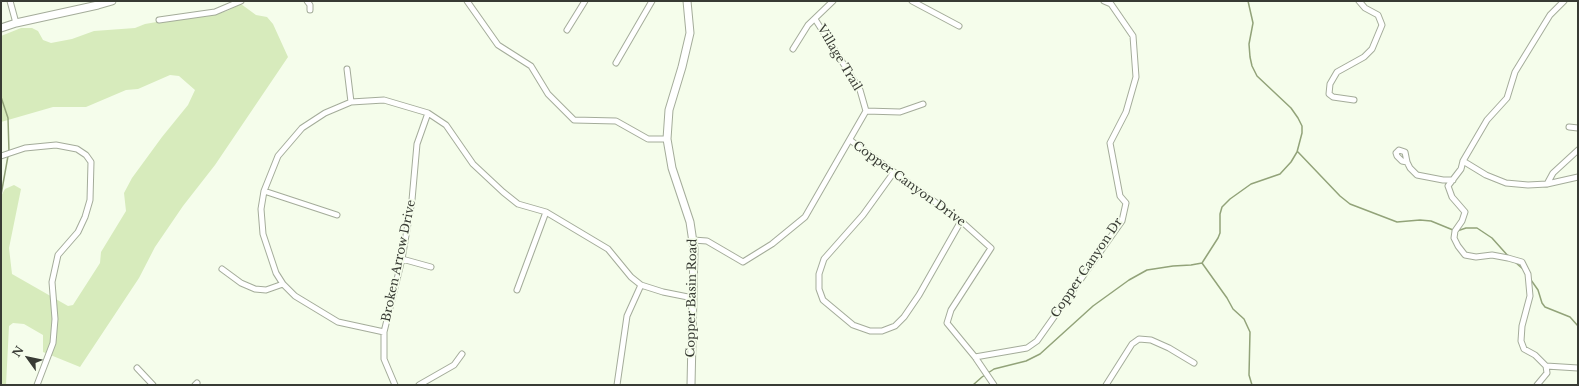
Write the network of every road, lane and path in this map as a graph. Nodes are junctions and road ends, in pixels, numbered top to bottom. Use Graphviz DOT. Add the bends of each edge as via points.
graph roads {
  1 [pos="10,1"];
  2 [pos="112,1"];
  3 [pos="241,1"];
  4 [pos="307,1"];
  5 [pos="467,1"];
  6 [pos="585,1"];
  7 [pos="652,1"];
  8 [pos="687,1"];
  9 [pos="833,1"];
  10 [pos="912,1"];
  11 [pos="1104,1"];
  12 [pos="1359,1"];
  13 [pos="1564,1"];
  14 [pos="310,10"];
  15 [pos="815,19"];
  16 [pos="159,20"];
  17 [pos="16,23"];
  18 [pos="959,26"];
  19 [pos="1,28"];
  20 [pos="567,30"];
  21 [pos="793,49"];
  22 [pos="616,63"];
  23 [pos="346,69"];
  24 [pos="1354,100"];
  25 [pos="351,102"];
  26 [pos="923,104"];
  27 [pos="866,112"];
  28 [pos="428,113"];
  29 [pos="1569,127"];
  30 [pos="1578,128"];
  31 [pos="667,139"];
  32 [pos="850,140"];
  33 [pos="1578,150"];
  34 [pos="1,156"];
  35 [pos="1464,161"];
  36 [pos="1407,162"];
  37 [pos="894,172"];
  38 [pos="1578,177"];
  39 [pos="1453,180"];
  40 [pos="1547,184"];
  41 [pos="264,191"];
  42 [pos="546,212"];
  43 [pos="338,215"];
  44 [pos="961,221"];
  45 [pos="693,240"];
  46 [pos="402,259"];
  47 [pos="431,267"];
  48 [pos="222,269"];
  49 [pos="283,284"];
  50 [pos="641,285"];
  51 [pos="517,290"];
  52 [pos="693,298"];
  53 [pos="384,332"];
  54 [pos="462,354"];
  55 [pos="975,357"];
  56 [pos="1194,362"];
  57 [pos="1546,366"];
  58 [pos="137,368"];
  59 [pos="1578,368"];
  60 [pos="38,385"];
  61 [pos="153,385"];
  62 [pos="395,385"];
  63 [pos="419,385"];
  64 [pos="617,385"];
  65 [pos="691,385"];
  66 [pos="994,385"];
  67 [pos="1106,385"];
  68 [pos="1538,385"];
  1 -- 17 [label="street"];
  2 -- 17 [label="street"];
  3 -- 16 [label="street" via="215,12"];
  4 -- 14 [label="street"];
  5 -- 31 [label="street" via="498,45 531,66 548,94 574,120 616,121 648,139"];
  6 -- 20 [label="street"];
  7 -- 22 [label="street"];
  8 -- 31 [label="street, Copper Basin Road" via="690,33 669,110"];
  9 -- 15 [label="street"];
  10 -- 18 [label="street"];
  11 -- 55 [label="street, Copper Canyon Dr" via="1111,4 1133,36 1136,77 1126,112 1110,143 1120,196 1126,203 1122,221 1037,341 1027,348"];
  12 -- 24 [label="street" via="1365,8 1378,15 1382,25 1372,49 1364,58 1337,72 1330,84 1329,94"];
  13 -- 35 [label="street" via="1550,15 1515,72 1507,98 1487,120"];
  15 -- 21 [label="street" via="808,25"];
  15 -- 27 [label="street, Village Trail" via="860,90"];
  17 -- 19 [label="street"];
  23 -- 25 [label="street"];
  25 -- 28 [label="street" via="384,100"];
  25 -- 41 [label="street" via="325,113 302,128 278,156"];
  26 -- 27 [label="street" via="900,112"];
  27 -- 32 [label="street"];
  28 -- 42 [label="street" via="446,126 473,164 503,192 518,204"];
  28 -- 46 [label="street, Broken Arrow Drive" via="417,144 412,200"];
  29 -- 30 [label="street"];
  31 -- 45 [label="street, Copper Basin Road" via="672,168 690,222"];
  32 -- 37 [label="street, Copper Canyon Drive"];
  32 -- 45 [label="street, Copper Canyon Drive" via="805,217 772,244 743,262 707,241"];
  33 -- 40 [label="street" via="1553,173"];
  34 -- 60 [label="street" via="25,148 56,145 77,149 86,155 90,162 90,200 85,217 78,232 58,255 52,282 55,319 53,343"];
  35 -- 39 [label="street"];
  35 -- 40 [label="street" via="1486,175 1506,183"];
  36 -- 39 [label="street" via="1417,175"];
  37 -- 44 [label="street, Copper Canyon Drive"];
  37 -- 44 [label="street" via="863,216 824,259 819,274 819,289 823,300 853,325 870,332 895,326 919,295"];
  38 -- 40 [label="street"];
  39 -- 57 [label="street" via="1448,186 1452,197 1465,212 1454,238 1466,255 1492,255 1522,262 1528,274 1530,296 1521,341 1524,349"];
  41 -- 43 [label="street"];
  41 -- 49 [label="street" via="261,209 263,234 276,273"];
  42 -- 50 [label="street" via="608,249"];
  42 -- 51 [label="street"];
  44 -- 55 [label="street, Copper Canyon Drive" via="991,248 950,310 947,323"];
  45 -- 52 [label="street, Copper Basin Road"];
  46 -- 47 [label="street"];
  46 -- 53 [label="street, Broken Arrow Drive"];
  48 -- 49 [label="street" via="241,284 255,289 266,290"];
  49 -- 53 [label="street" via="295,296 338,322"];
  50 -- 52 [label="street"];
  50 -- 64 [label="street" via="627,316"];
  52 -- 65 [label="street, Copper Basin Road"];
  53 -- 62 [label="street, Broken Arrow Drive" via="384,359"];
  54 -- 63 [label="street" via="454,365"];
  55 -- 66 [label="street, Copper Canyon Drive"];
  56 -- 67 [label="street" via="1151,340 1139,339 1132,344"];
  57 -- 59 [label="street"];
  57 -- 68 [label="street" via="1547,373"];
  58 -- 61 [label="street"];
}
